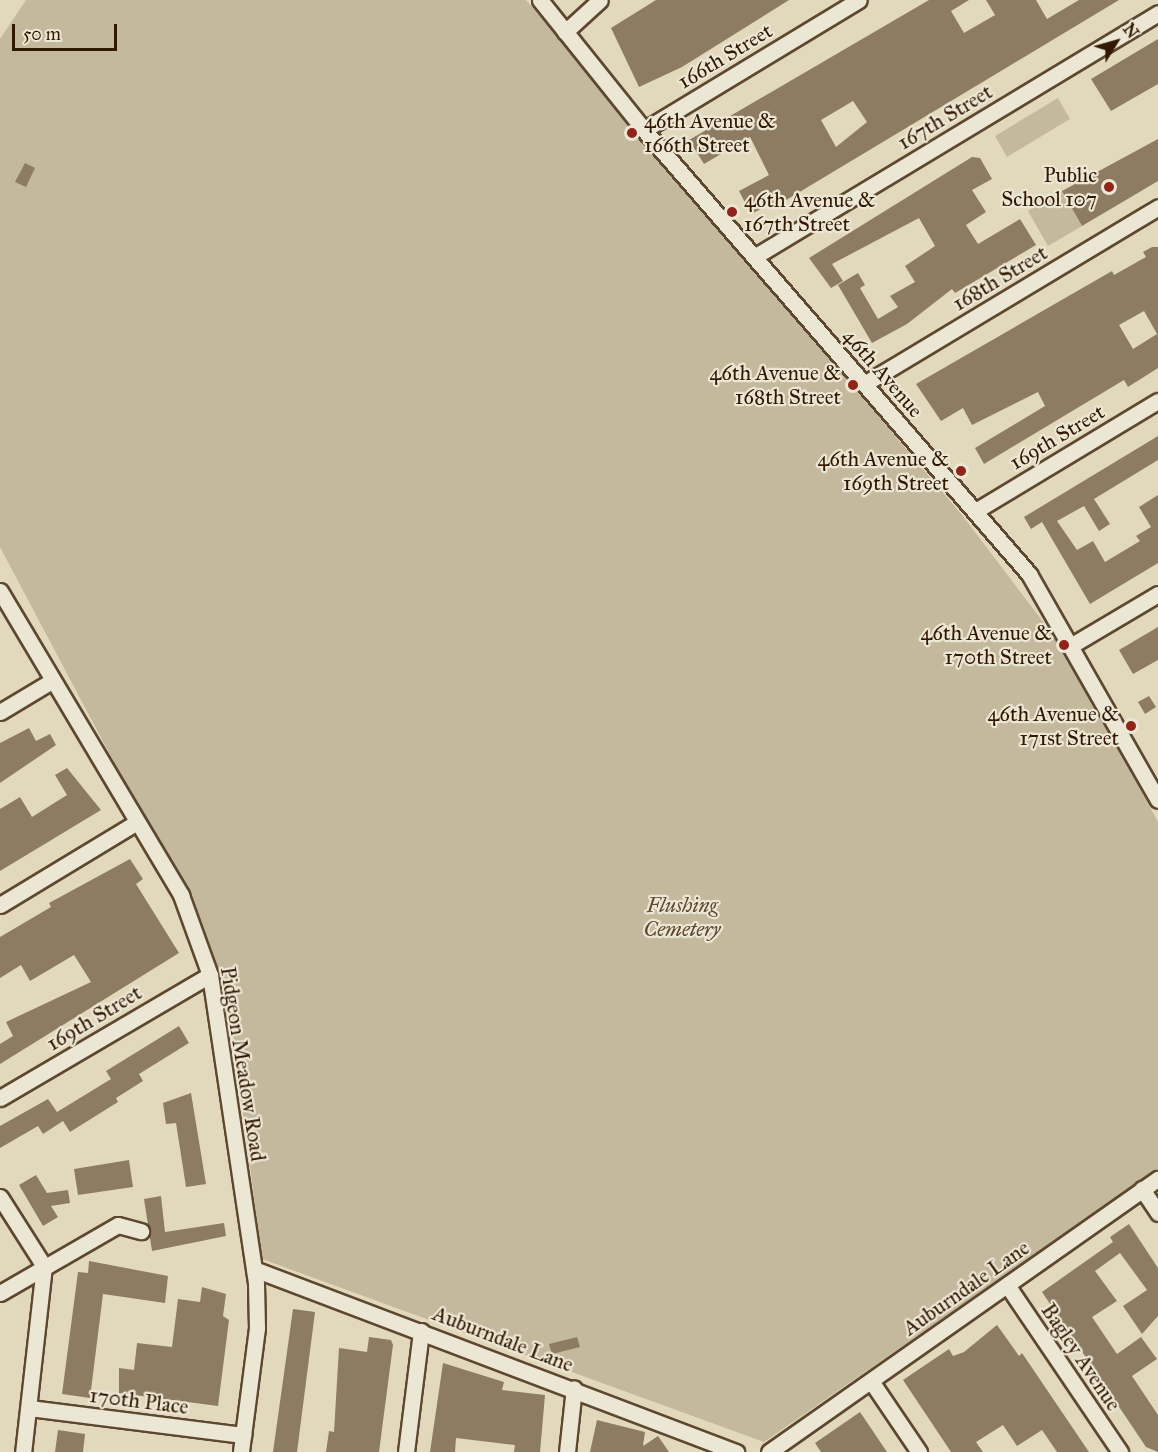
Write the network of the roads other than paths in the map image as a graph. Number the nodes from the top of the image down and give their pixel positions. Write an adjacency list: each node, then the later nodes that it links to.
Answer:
1 (540, 0): 5 (street, 46th Avenue)
2 (600, 0): 5 (street)
3 (859, 0): 6 (street, 166th Street)
4 (1158, 13): 8 (street, 167th Street)
5 (565, 32): 6 (street, 46th Avenue)
6 (644, 130): 8 (street, 46th Avenue)
7 (1158, 207): 9 (street, 168th Street)
8 (754, 257): 9 (street, 46th Avenue)
9 (864, 384): 11 (street, 46th Avenue)
10 (1158, 401): 11 (street, 169th Street)
11 (977, 510): 14 (street, 46th Avenue)
12 (0, 591): 15 (street, Pidgeon Meadow Road)
13 (1158, 594): 14 (street)
14 (1072, 645): 17 (street, 46th Avenue)
15 (50, 682): 16 (street); 18 (street, Pidgeon Meadow Road)
16 (0, 712)
17 (1156, 793)
18 (137, 822): 19 (street); 20 (street, Pidgeon Meadow Road)
19 (0, 904)
20 (210, 975): 21 (street, 169th Street); 28 (street, Pidgeon Meadow Road)
21 (0, 1098)
22 (1158, 1179): 23 (street, Auburndale Lane)
23 (1142, 1189): 25 (street); 29 (street, Auburndale Lane)
24 (0, 1197): 27 (street)
25 (1158, 1212)
26 (141, 1231): 27 (street)
27 (44, 1266): 30 (street); 34 (street)
28 (254, 1269): 31 (street, Auburndale Lane); 35 (street, Pidgeon Meadow Road)
29 (1007, 1285): 32 (street, Auburndale Lane); 43 (street, Bagley Avenue)
30 (0, 1293)
31 (421, 1330): 33 (street, Auburndale Lane); 38 (street)
32 (872, 1381): 41 (street, Auburndale Lane); 42 (street)
33 (574, 1388): 39 (street); 40 (street, Auburndale Lane)
34 (29, 1408): 35 (street, 170th Place); 36 (street)
35 (243, 1435): 37 (street, Pidgeon Meadow Road)
36 (23, 1452)
37 (241, 1452)
38 (406, 1452)
39 (567, 1452)
40 (736, 1452)
41 (769, 1452)
42 (919, 1452)
43 (1120, 1452)

